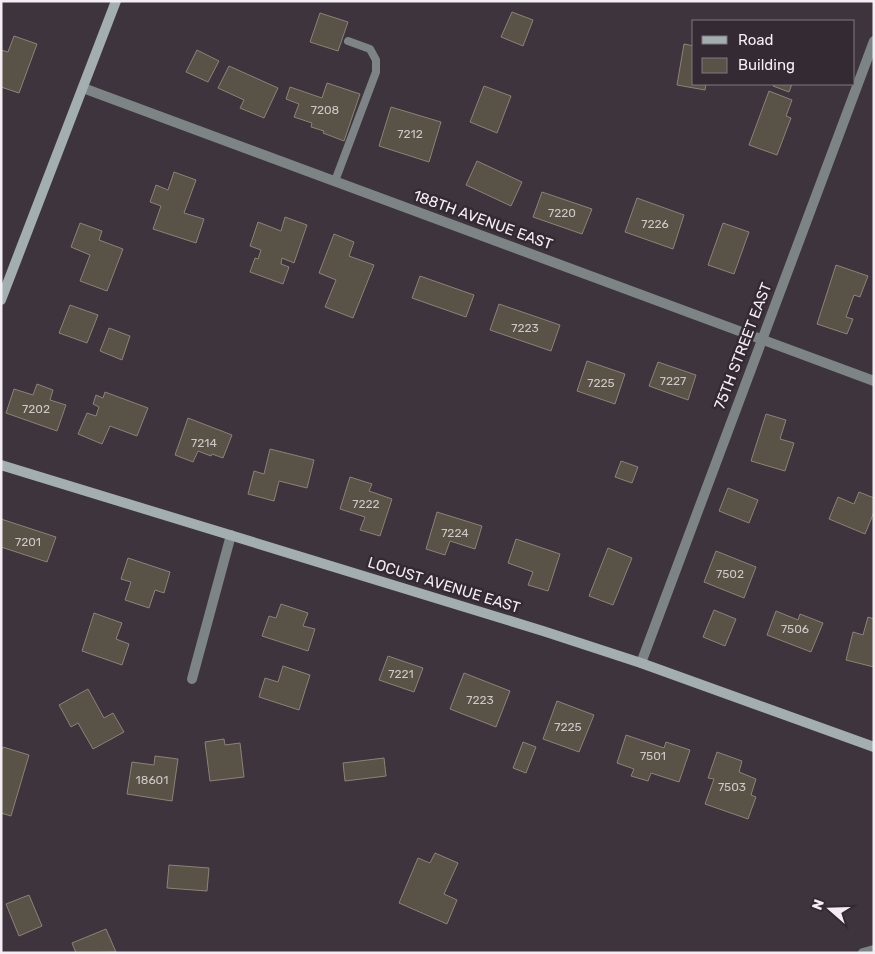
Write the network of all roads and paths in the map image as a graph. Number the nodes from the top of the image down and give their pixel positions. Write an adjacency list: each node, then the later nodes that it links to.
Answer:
1 (116, 1): 4 (street)
2 (348, 41): 5 (lane)
3 (874, 41): 7 (street, 75TH STREET EAST)
4 (83, 88): 5 (street, 188TH AVENUE EAST); 6 (street)
5 (335, 181): 7 (street, 188TH AVENUE EAST)
6 (1, 300)
7 (761, 340): 8 (street, 188TH AVENUE EAST); 11 (street, 75TH STREET EAST)
8 (874, 381)
9 (1, 465): 10 (street, LOCUST AVENUE EAST)
10 (231, 535): 11 (street, LOCUST AVENUE EAST); 12 (street)
11 (641, 663): 13 (street, LOCUST AVENUE EAST)
12 (192, 679)
13 (874, 747)
14 (874, 950): 15 (street)
15 (863, 953)

